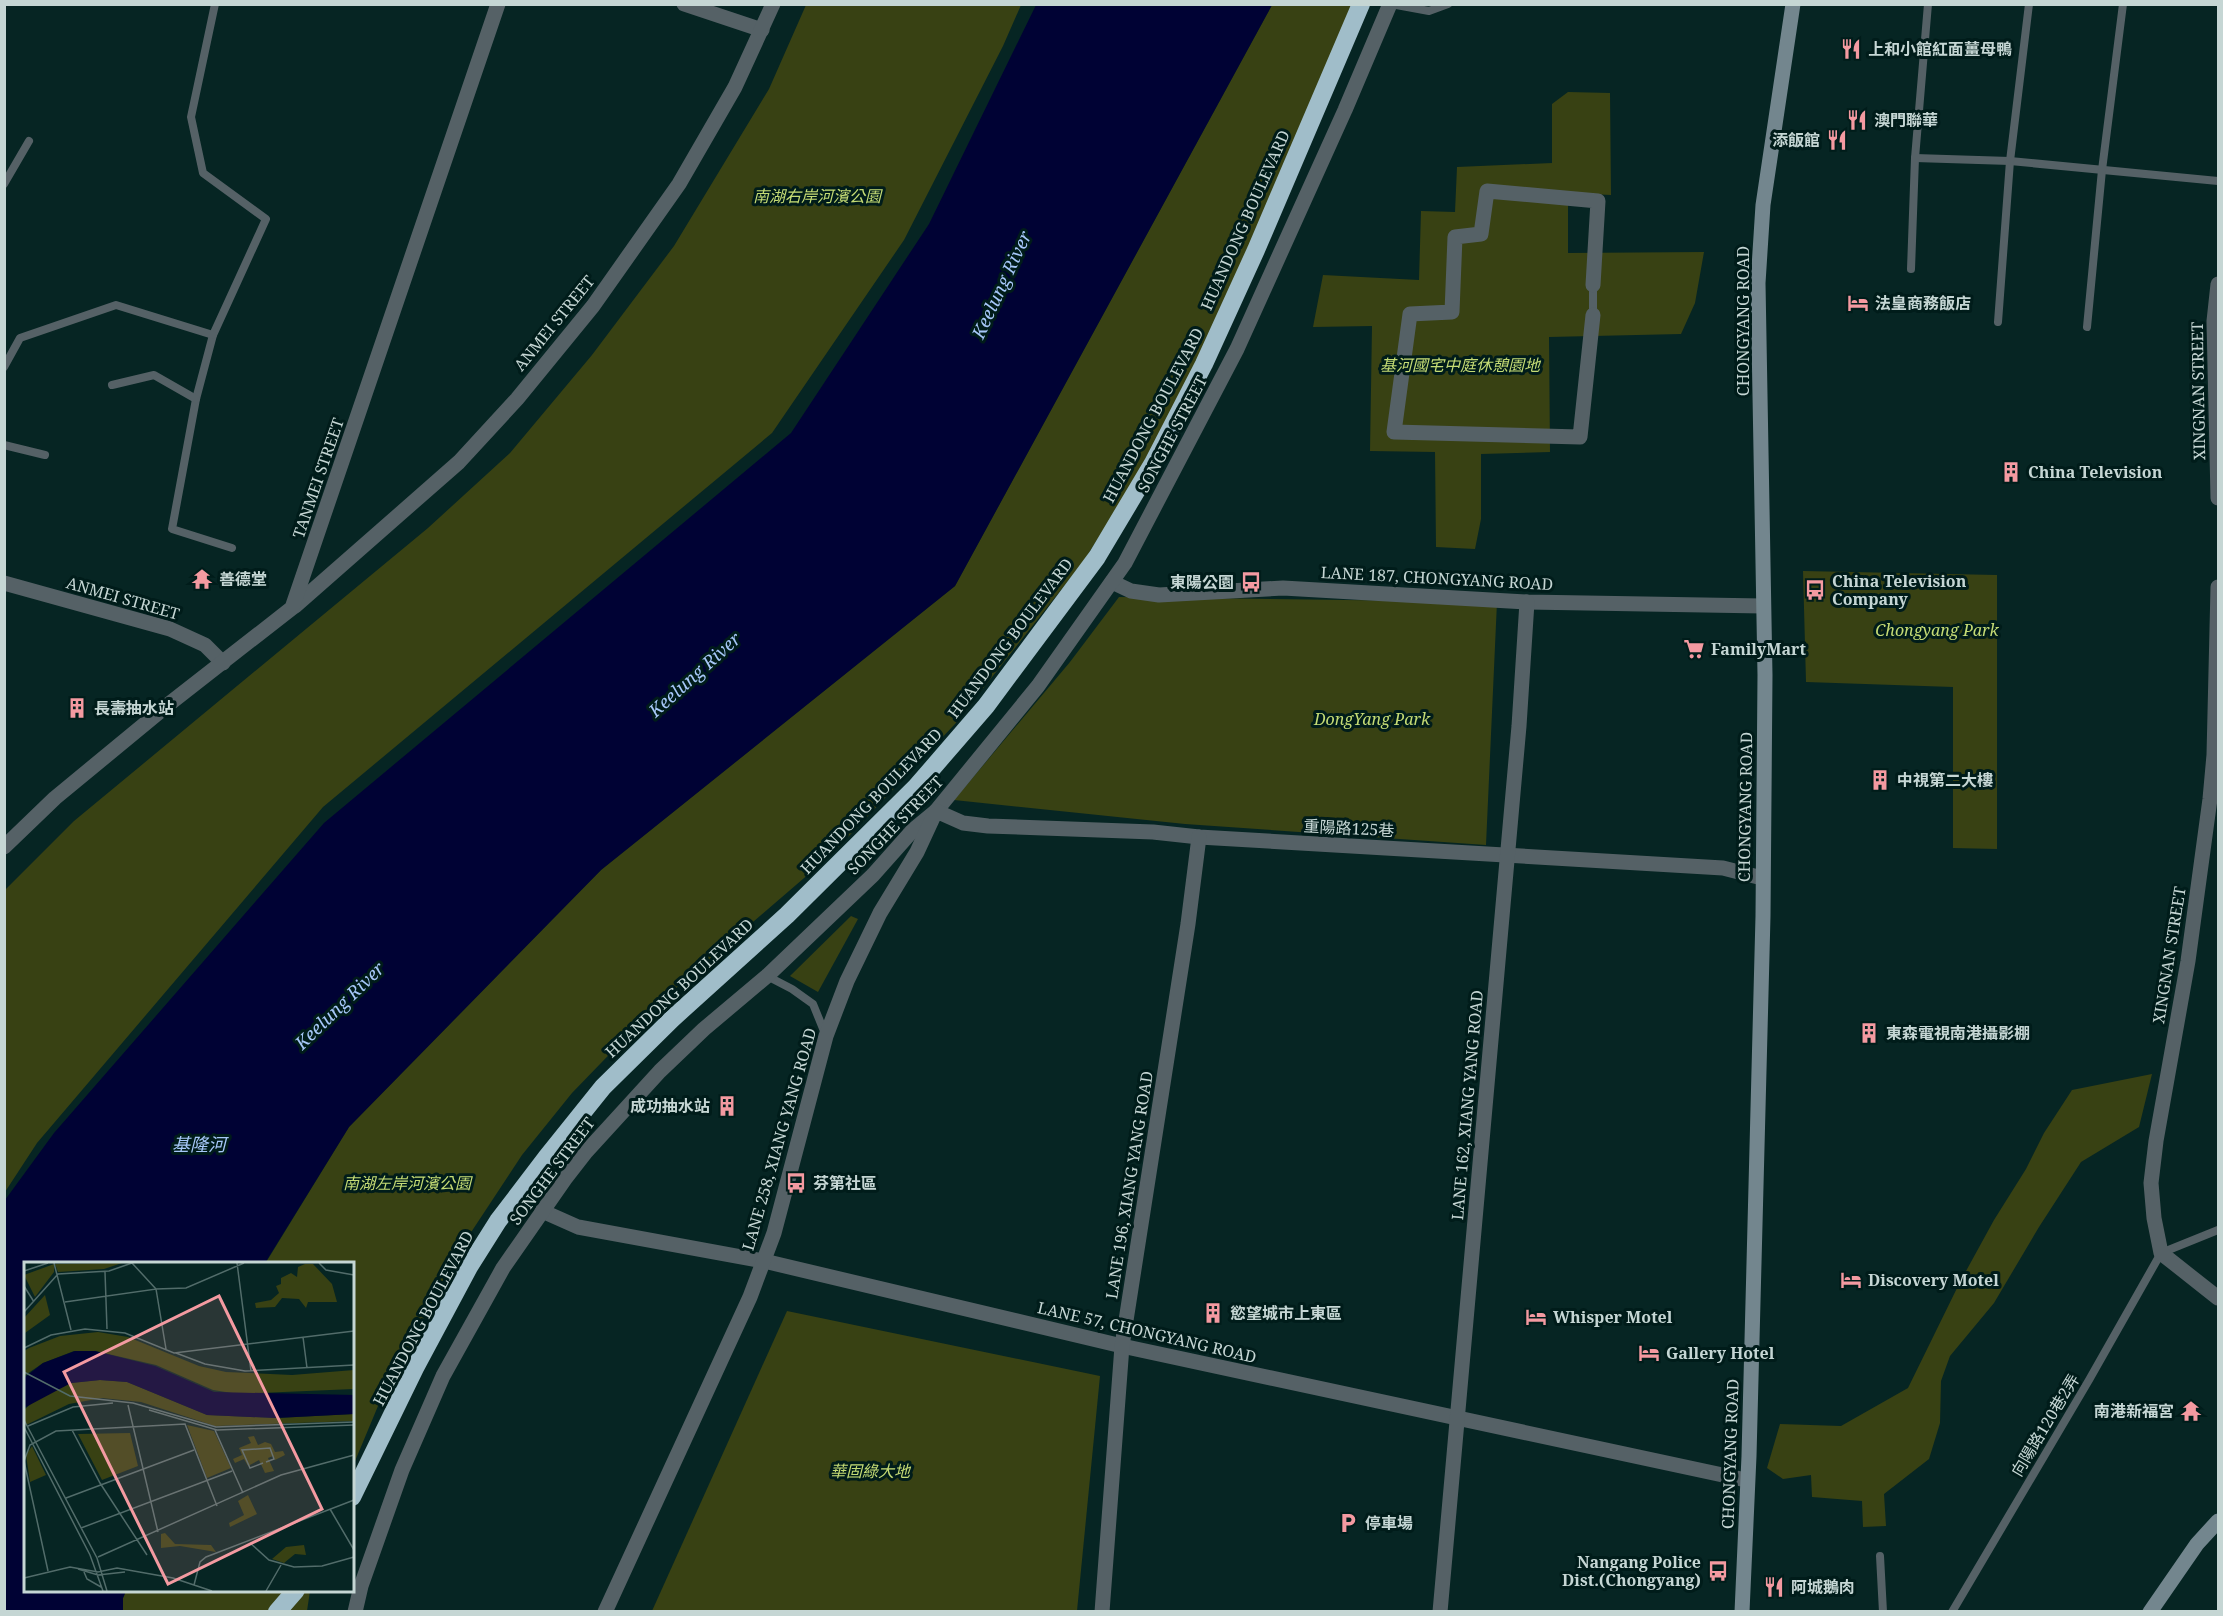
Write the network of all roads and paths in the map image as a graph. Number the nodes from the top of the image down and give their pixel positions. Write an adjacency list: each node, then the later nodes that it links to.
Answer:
1 (215, 4): 25 (lane)
2 (498, 4): 39 (street, TANMEI STREET)
3 (684, 4): 12 (street)
4 (773, 4): 12 (street, ANMEI STREET)
5 (1360, 4): 57 (highway, HUANDONG BOULEVARD)
6 (1390, 4): 7 (lane); 34 (street, SONGHE STREET)
7 (1448, 4)
8 (1793, 4): 38 (street, CHONGYANG ROAD)
9 (1928, 4): 14 (lane)
10 (2029, 4): 15 (lane)
11 (2123, 4): 16 (lane)
12 (762, 30): 39 (street, ANMEI STREET)
13 (28, 141): 18 (lane)
14 (1914, 158): 15 (lane); 19 (lane)
15 (2010, 161): 16 (lane); 23 (lane)
16 (2103, 170): 17 (lane); 24 (lane)
17 (2218, 181)
18 (4, 184)
19 (1911, 269)
20 (2218, 284): 26 (street, XINGNAN STREET)
21 (1593, 285): 22 (lane); 22 (street)
22 (1593, 315)
23 (1998, 322)
24 (2087, 327)
25 (213, 335): 27 (lane); 29 (lane)
26 (2217, 366): 32 (street, XINGNAN STREET)
27 (4, 367)
28 (112, 385): 29 (lane)
29 (196, 399): 33 (lane)
30 (4, 445): 31 (lane)
31 (45, 455)
32 (2218, 498)
33 (232, 548)
34 (1112, 582): 37 (street, LANE 187, CHONGYANG ROAD); 42 (street, SONGHE STREET)
35 (4, 583): 40 (street, ANMEI STREET)
36 (2218, 588): 41 (street, XINGNAN STREET)
37 (1527, 602): 38 (street, LANE 187, CHONGYANG ROAD); 45 (street, LANE 162, XIANG YANG ROAD)
38 (1763, 606): 46 (street, CHONGYANG ROAD)
39 (292, 608): 40 (street)
40 (223, 663): 44 (street)
41 (2216, 755): 51 (street, XINGNAN STREET)
42 (936, 811): 43 (street, 重陽路125巷); 47 (street, SONGHE STREET); 48 (street, LANE 258, XIANG YANG ROAD)
43 (1199, 837): 45 (street, 重陽路125巷); 54 (street, LANE 196, XIANG YANG ROAD)
44 (4, 847)
45 (1507, 855): 46 (street, 重陽路125巷); 55 (street, LANE 162, XIANG YANG ROAD)
46 (1762, 878): 56 (street, CHONGYANG ROAD)
47 (767, 976): 48 (lane); 49 (street, SONGHE STREET)
48 (826, 1036): 52 (street, LANE 258, XIANG YANG ROAD)
49 (542, 1211): 52 (street, LANE 57, CHONGYANG ROAD); 62 (street, SONGHE STREET)
50 (2218, 1230): 51 (lane)
51 (2161, 1253): 53 (street); 68 (lane, 向陽路120巷2弄)
52 (764, 1261): 54 (street, LANE 57, CHONGYANG ROAD); 63 (street, LANE 258, XIANG YANG ROAD)
53 (2218, 1298)
54 (1122, 1346): 55 (street, LANE 57, CHONGYANG ROAD); 64 (street, LANE 196, XIANG YANG ROAD)
55 (1457, 1417): 56 (street, LANE 57, CHONGYANG ROAD); 65 (street, LANE 162, XIANG YANG ROAD)
56 (1746, 1480): 66 (street, CHONGYANG ROAD)
57 (354, 1491)
58 (2218, 1521): 69 (street)
59 (1880, 1556): 67 (lane)
60 (293, 1592): 61 (highway)
61 (276, 1611)
62 (355, 1611)
63 (605, 1611)
64 (1102, 1611)
65 (1440, 1611)
66 (1742, 1611)
67 (1883, 1611)
68 (1952, 1611)
69 (2150, 1611)

